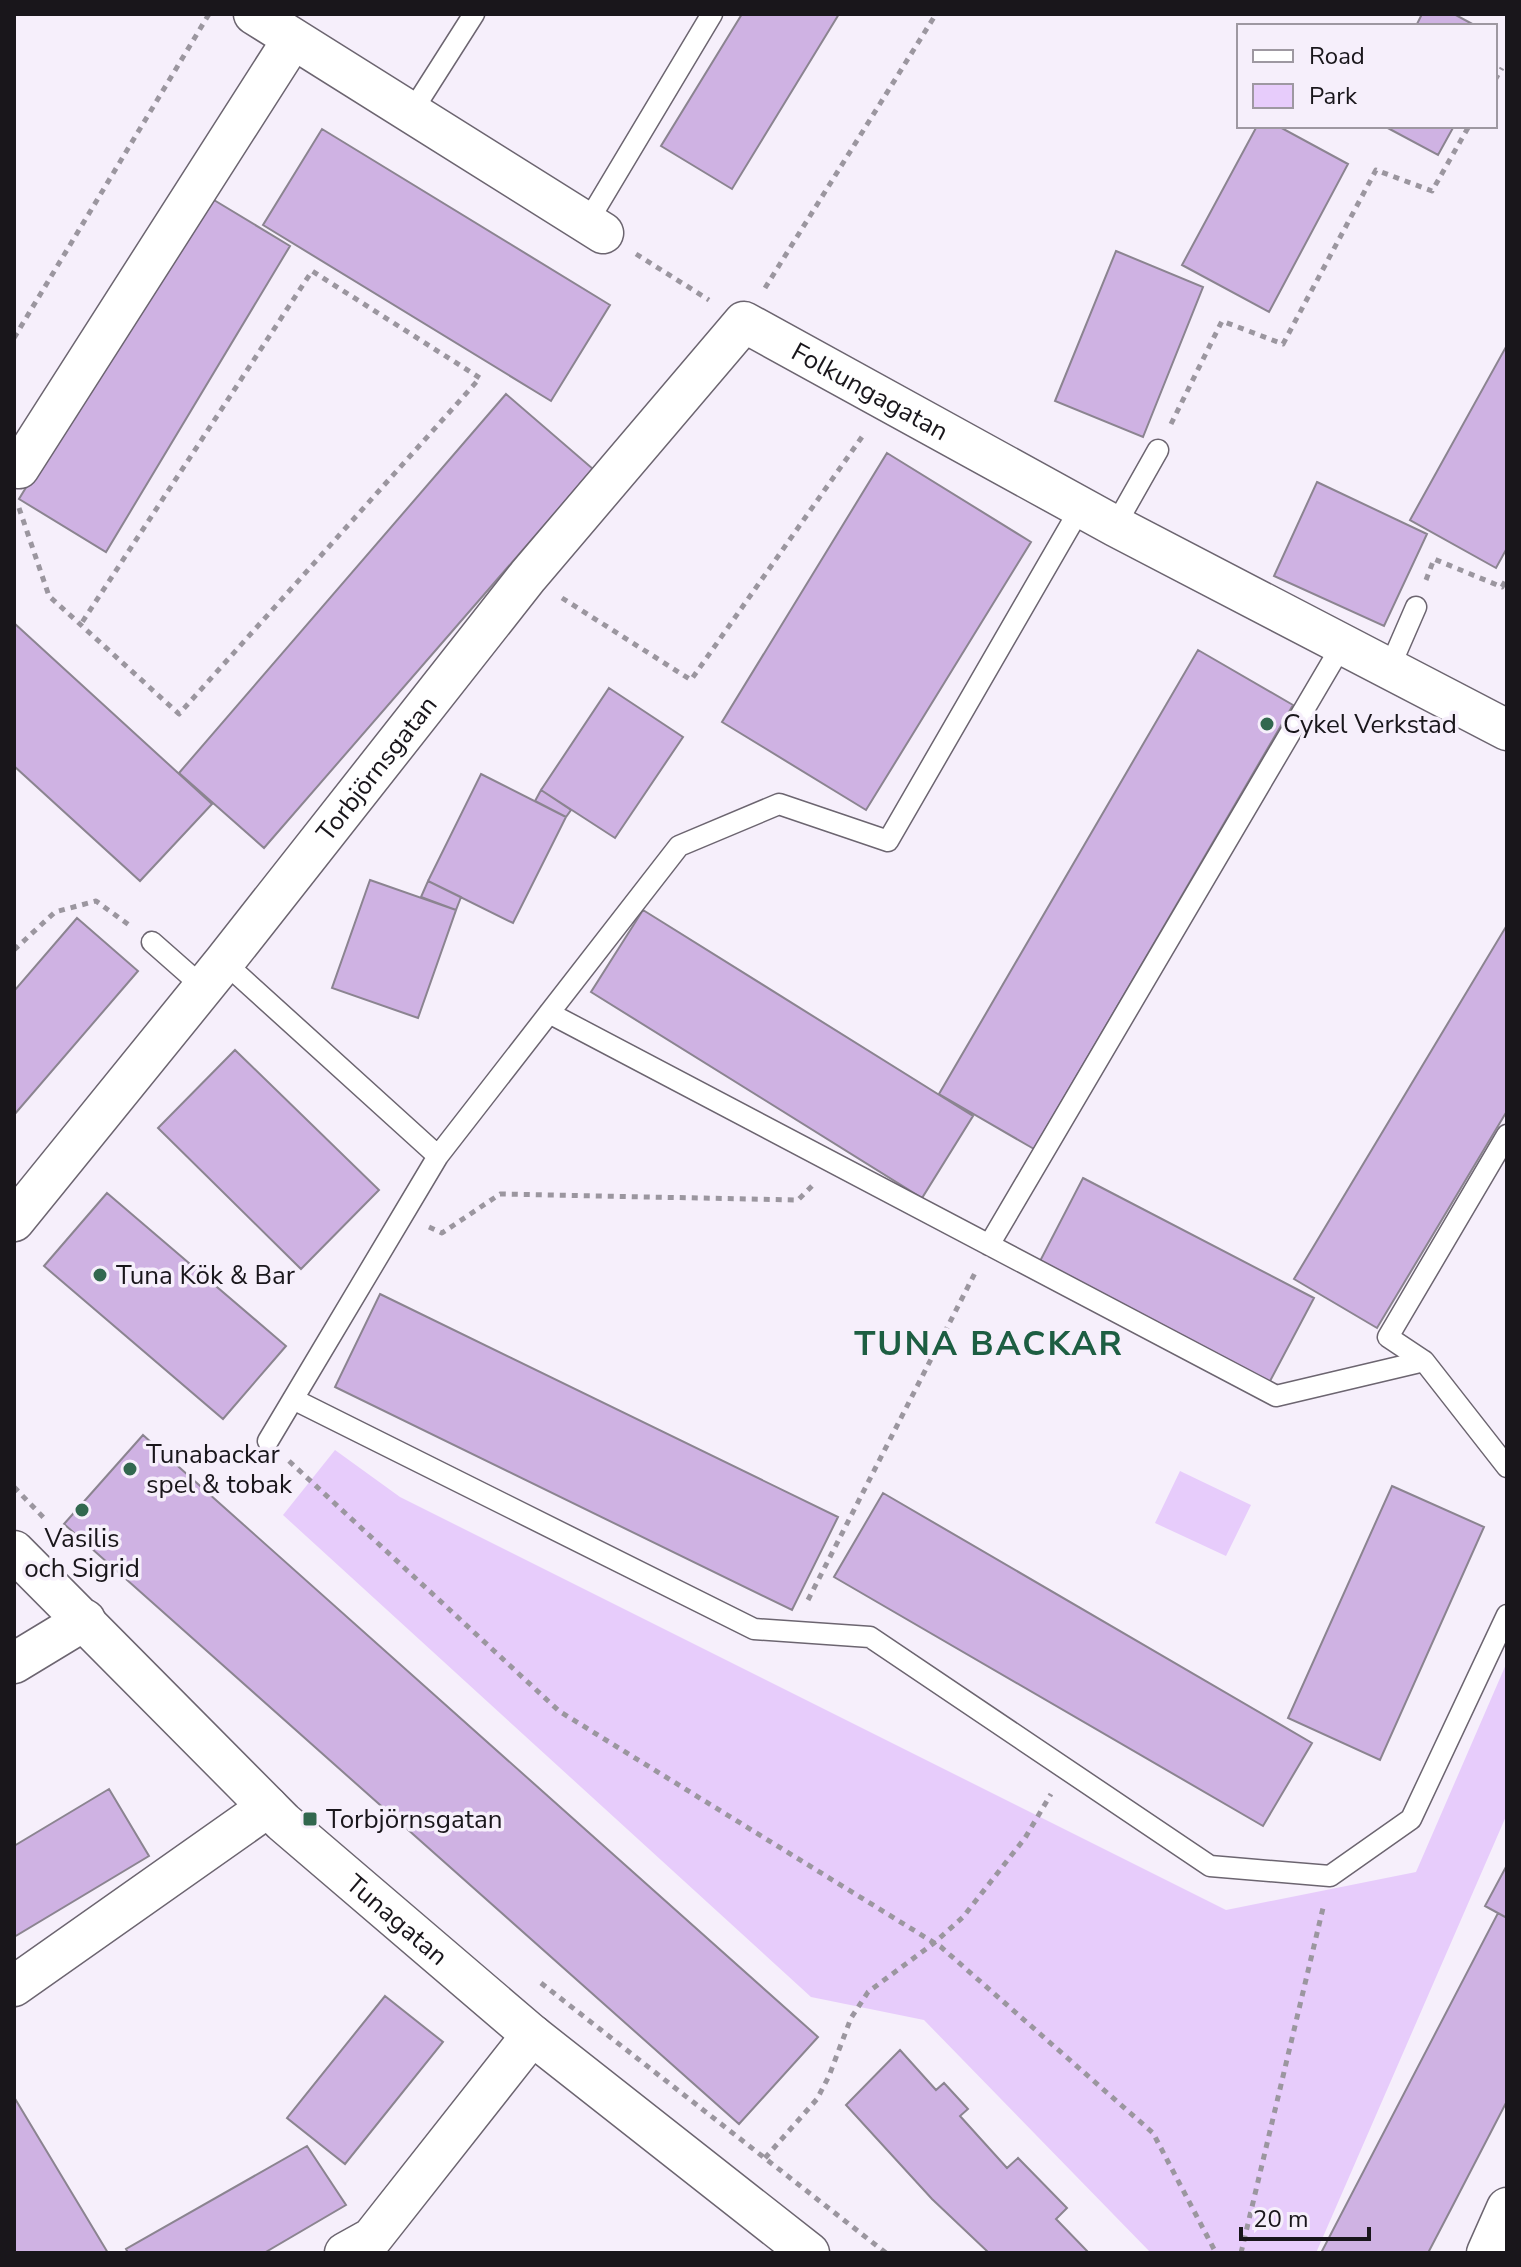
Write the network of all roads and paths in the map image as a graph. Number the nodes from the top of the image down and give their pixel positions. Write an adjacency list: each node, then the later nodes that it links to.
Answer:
1 (209, 14): 13 (path)
2 (254, 14): 6 (street)
3 (474, 14): 9 (lane)
4 (712, 14): 11 (lane)
5 (936, 14): 12 (path)
6 (293, 39): 9 (street); 16 (street)
7 (1502, 68): 8 (path)
8 (1497, 77)
9 (411, 113): 11 (street)
10 (1468, 128): 15 (path)
11 (595, 228): 12 (path)
12 (744, 322): 17 (street, Folkungagatan); 19 (street, Torbjörnsgatan)
13 (14, 338)
14 (859, 441): 19 (path)
15 (1158, 450): 18 (lane)
16 (19, 487): 22 (path)
17 (1081, 507): 18 (street, Folkungagatan); 29 (lane)
18 (1115, 526): 23 (street, Folkungagatan)
19 (528, 576): 28 (street, Torbjörnsgatan)
20 (1507, 578): 21 (path)
21 (1416, 607): 24 (lane)
22 (81, 624): 22 (path)
23 (1342, 645): 24 (street, Folkungagatan); 35 (lane)
24 (1389, 669): 25 (street, Folkungagatan)
25 (1507, 730)
26 (152, 942): 27 (path); 28 (lane)
27 (14, 950)
28 (214, 974): 31 (lane); 34 (street, Torbjörnsgatan)
29 (549, 1013): 31 (lane); 32 (lane)
30 (1507, 1135): 36 (lane)
31 (438, 1156): 33 (lane)
32 (835, 1163): 33 (path); 35 (lane)
33 (403, 1215): 37 (lane)
34 (14, 1221)
35 (989, 1245): 36 (lane); 45 (path)
36 (1424, 1361): 39 (lane)
37 (293, 1399): 38 (lane); 45 (lane)
38 (268, 1441): 50 (path)
39 (1507, 1467)
40 (14, 1487): 41 (path)
41 (46, 1520)
42 (14, 1551): 44 (street, Tunagatan)
43 (1507, 1615): 49 (lane)
44 (85, 1620): 46 (street); 48 (street, Tunagatan)
45 (792, 1631): 47 (lane)
46 (14, 1663)
47 (1065, 1768): 49 (lane); 50 (path)
48 (268, 1807): 52 (street); 53 (street, Tunagatan)
49 (1330, 1876): 60 (path)
50 (934, 1943): 54 (path); 59 (path)
51 (533, 1976): 54 (path)
52 (14, 1986)
53 (532, 2035): 56 (street); 57 (street, Tunagatan)
54 (765, 2158): 58 (path)
55 (1507, 2208): 61 (street)
56 (345, 2253)
57 (809, 2253)
58 (886, 2253)
59 (1216, 2253)
60 (1241, 2253)
61 (1487, 2253)

